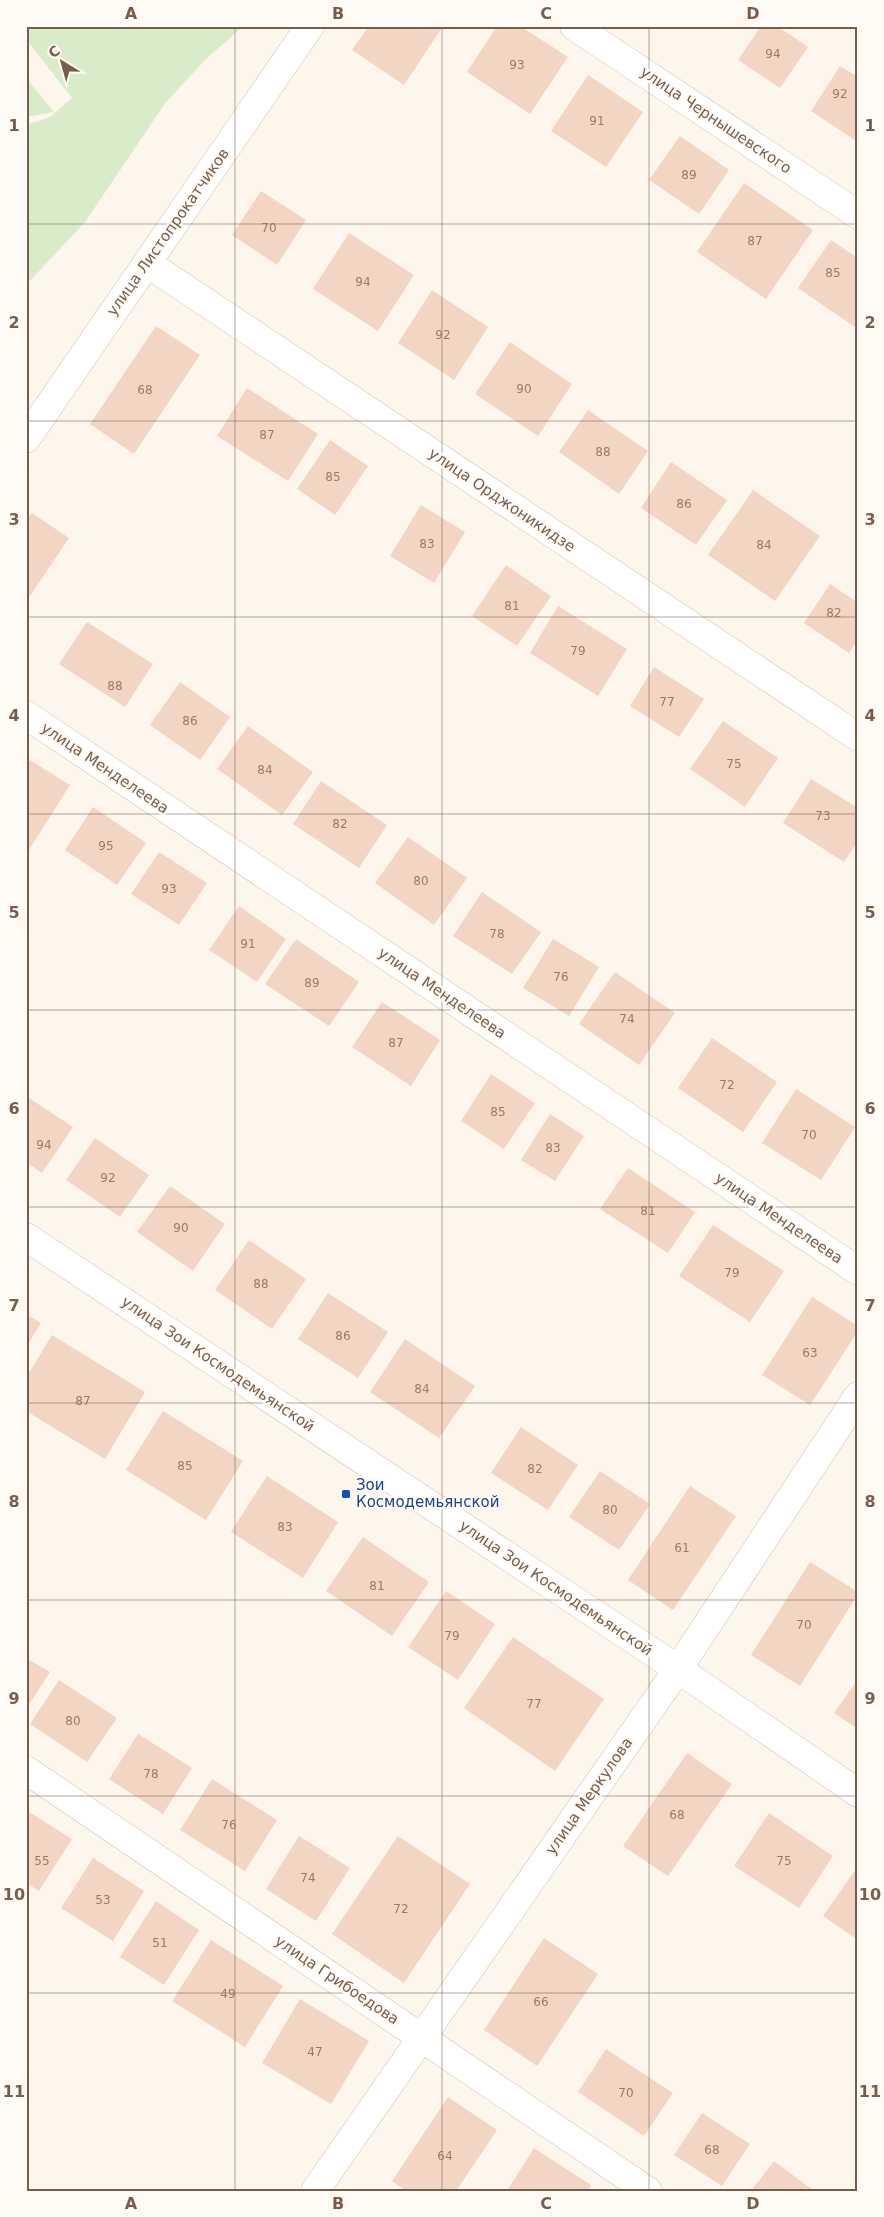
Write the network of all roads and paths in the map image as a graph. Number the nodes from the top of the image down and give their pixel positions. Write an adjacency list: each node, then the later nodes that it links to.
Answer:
1 (310, 26): 4 (street, улица Листопрокатчиков)
2 (574, 26): 3 (street, улица Чернышевского)
3 (858, 215)
4 (147, 263): 5 (street, улица Листопрокатчиков); 7 (street, улица Орджоникидзе)
5 (26, 439)
6 (26, 715): 9 (street, улица Менделеева)
7 (858, 738)
8 (26, 1237): 11 (street, улица Зои Космодемьянской)
9 (858, 1271)
10 (858, 1396): 11 (street, улица Меркулова)
11 (678, 1669): 13 (street, улица Зои Космодемьянской); 14 (street, улица Меркулова)
12 (26, 1770): 14 (street, улица Грибоедова)
13 (858, 1793)
14 (421, 2037): 15 (street, улица Меркулова); 16 (street, улица Грибоедова)
15 (314, 2191)
16 (648, 2191)

